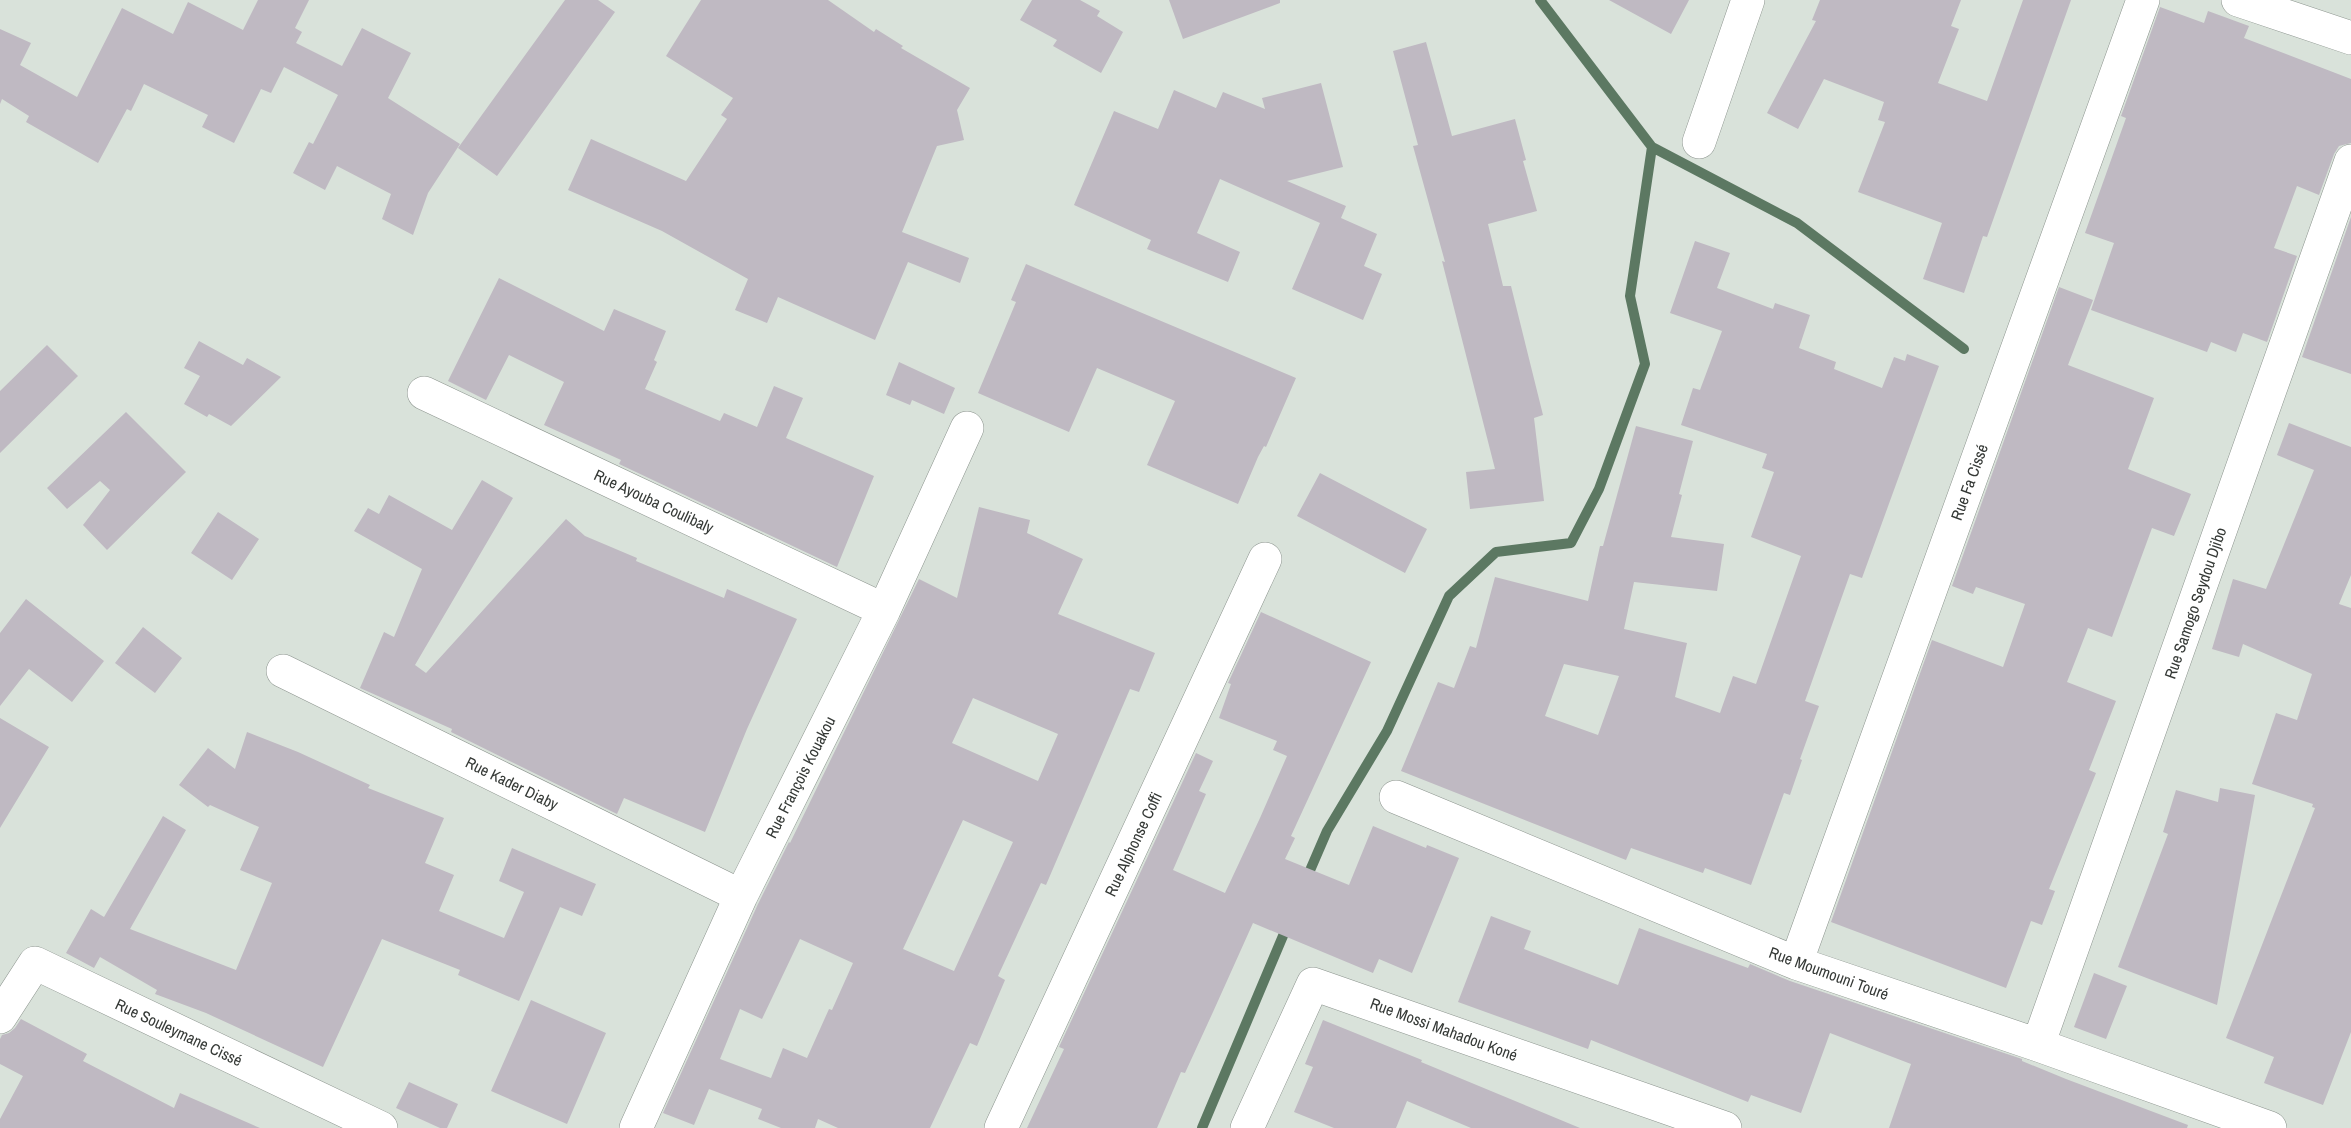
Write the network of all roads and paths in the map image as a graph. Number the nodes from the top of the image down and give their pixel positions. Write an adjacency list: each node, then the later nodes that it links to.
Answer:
1 (1748, 0): 5 (street)
2 (2143, 0): 14 (street, Rue Fa Cissé)
3 (2238, 0): 4 (street)
4 (2351, 38)
5 (1699, 142)
6 (2351, 161): 16 (street, Rue Samogo Seydou Djibo)
7 (424, 393): 10 (street, Rue Ayouba Coulibaly)
8 (967, 428): 10 (street, Rue François Kouakou)
9 (1265, 559): 20 (street, Rue Alphonse Coffi)
10 (884, 610): 13 (street, Rue François Kouakou)
11 (283, 671): 13 (street, Rue Kader Diaby)
12 (1396, 797): 14 (street, Rue Moumouni Touré)
13 (741, 896): 19 (street, Rue François Kouakou)
14 (1796, 963): 16 (street, Rue Moumouni Touré)
15 (0, 1017): 17 (street, Rue Souleymane Cissé)
16 (2038, 1045): 23 (street, Rue Moumouni Touré)
17 (324, 1116): 18 (street, Rue Souleymane Cissé)
18 (381, 1128)
19 (636, 1128)
20 (1001, 1128)
21 (1247, 1128): 22 (street, Rue Mossi Mahadou Koné)
22 (1725, 1128)
23 (2270, 1128)

